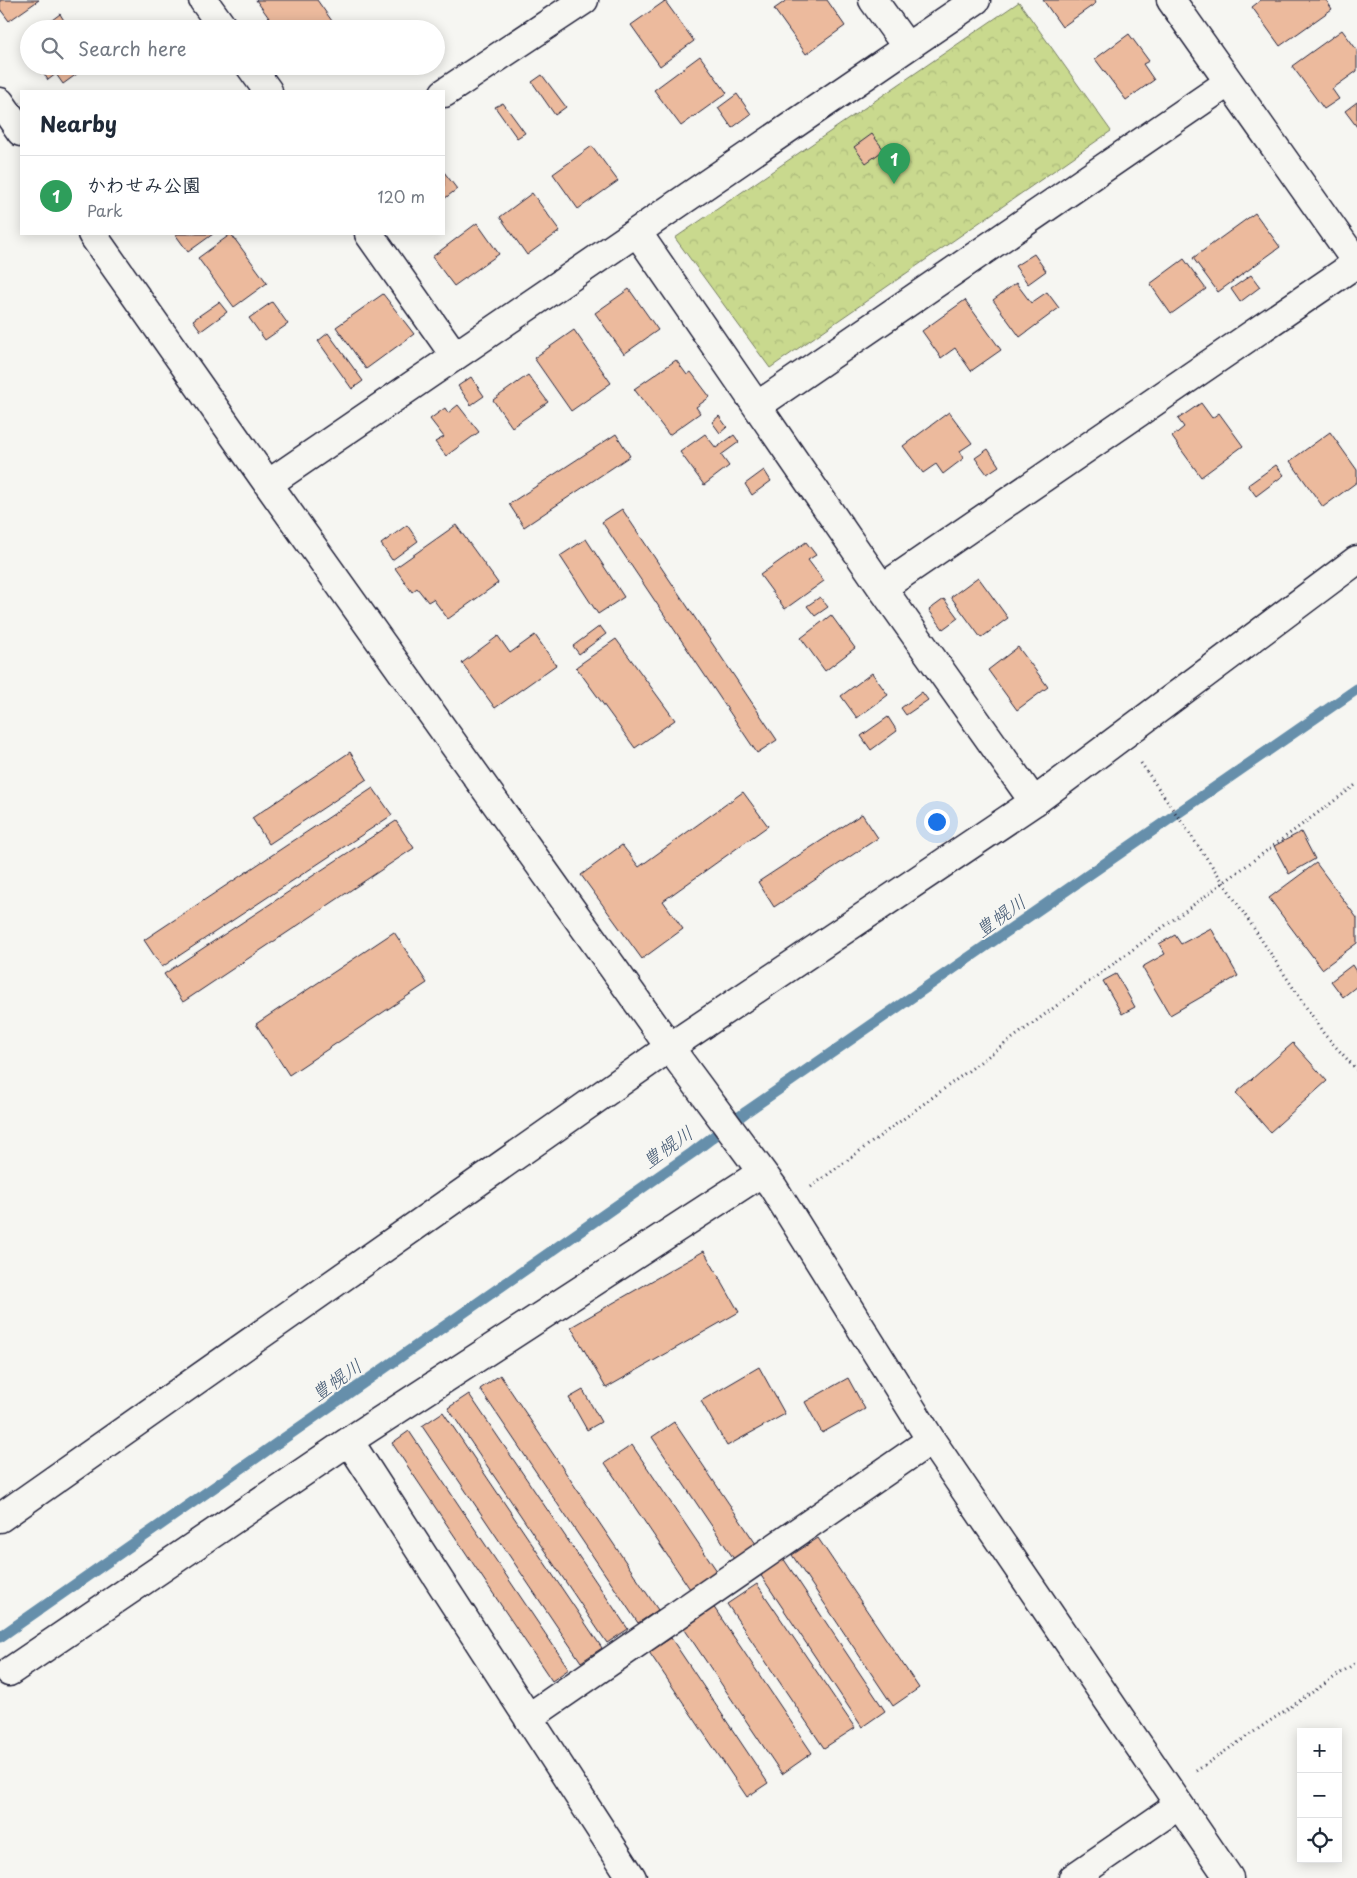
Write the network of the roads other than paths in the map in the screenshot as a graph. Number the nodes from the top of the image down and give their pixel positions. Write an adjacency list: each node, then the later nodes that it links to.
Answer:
1 (204, 0): 6 (street)
2 (584, 0): 11 (street)
3 (873, 0): 7 (street)
4 (976, 0): 7 (street)
5 (1171, 0): 9 (street)
6 (218, 20)
7 (907, 47): 14 (street)
8 (256, 75): 10 (street)
9 (1229, 82): 17 (street); 19 (street)
10 (267, 90)
11 (445, 92)
12 (0, 102): 13 (street)
13 (20, 131)
14 (637, 232): 18 (street); 19 (street)
15 (93, 235): 20 (street)
16 (370, 235): 18 (street)
17 (1357, 263): 22 (street)
18 (455, 356): 20 (street)
19 (757, 406): 22 (street)
20 (268, 484): 24 (street)
21 (1357, 560): 23 (street)
22 (882, 588): 23 (street)
23 (1034, 802): 24 (street)
24 (676, 1055): 25 (street); 28 (street)
25 (767, 1180): 26 (street); 27 (street)
26 (931, 1440): 30 (street); 31 (street)
27 (349, 1441): 29 (street); 30 (street)
28 (0, 1518)
29 (9, 1672)
30 (528, 1718): 32 (street)
31 (1174, 1797): 33 (street); 34 (street)
32 (632, 1878)
33 (1073, 1878)
34 (1229, 1878)

